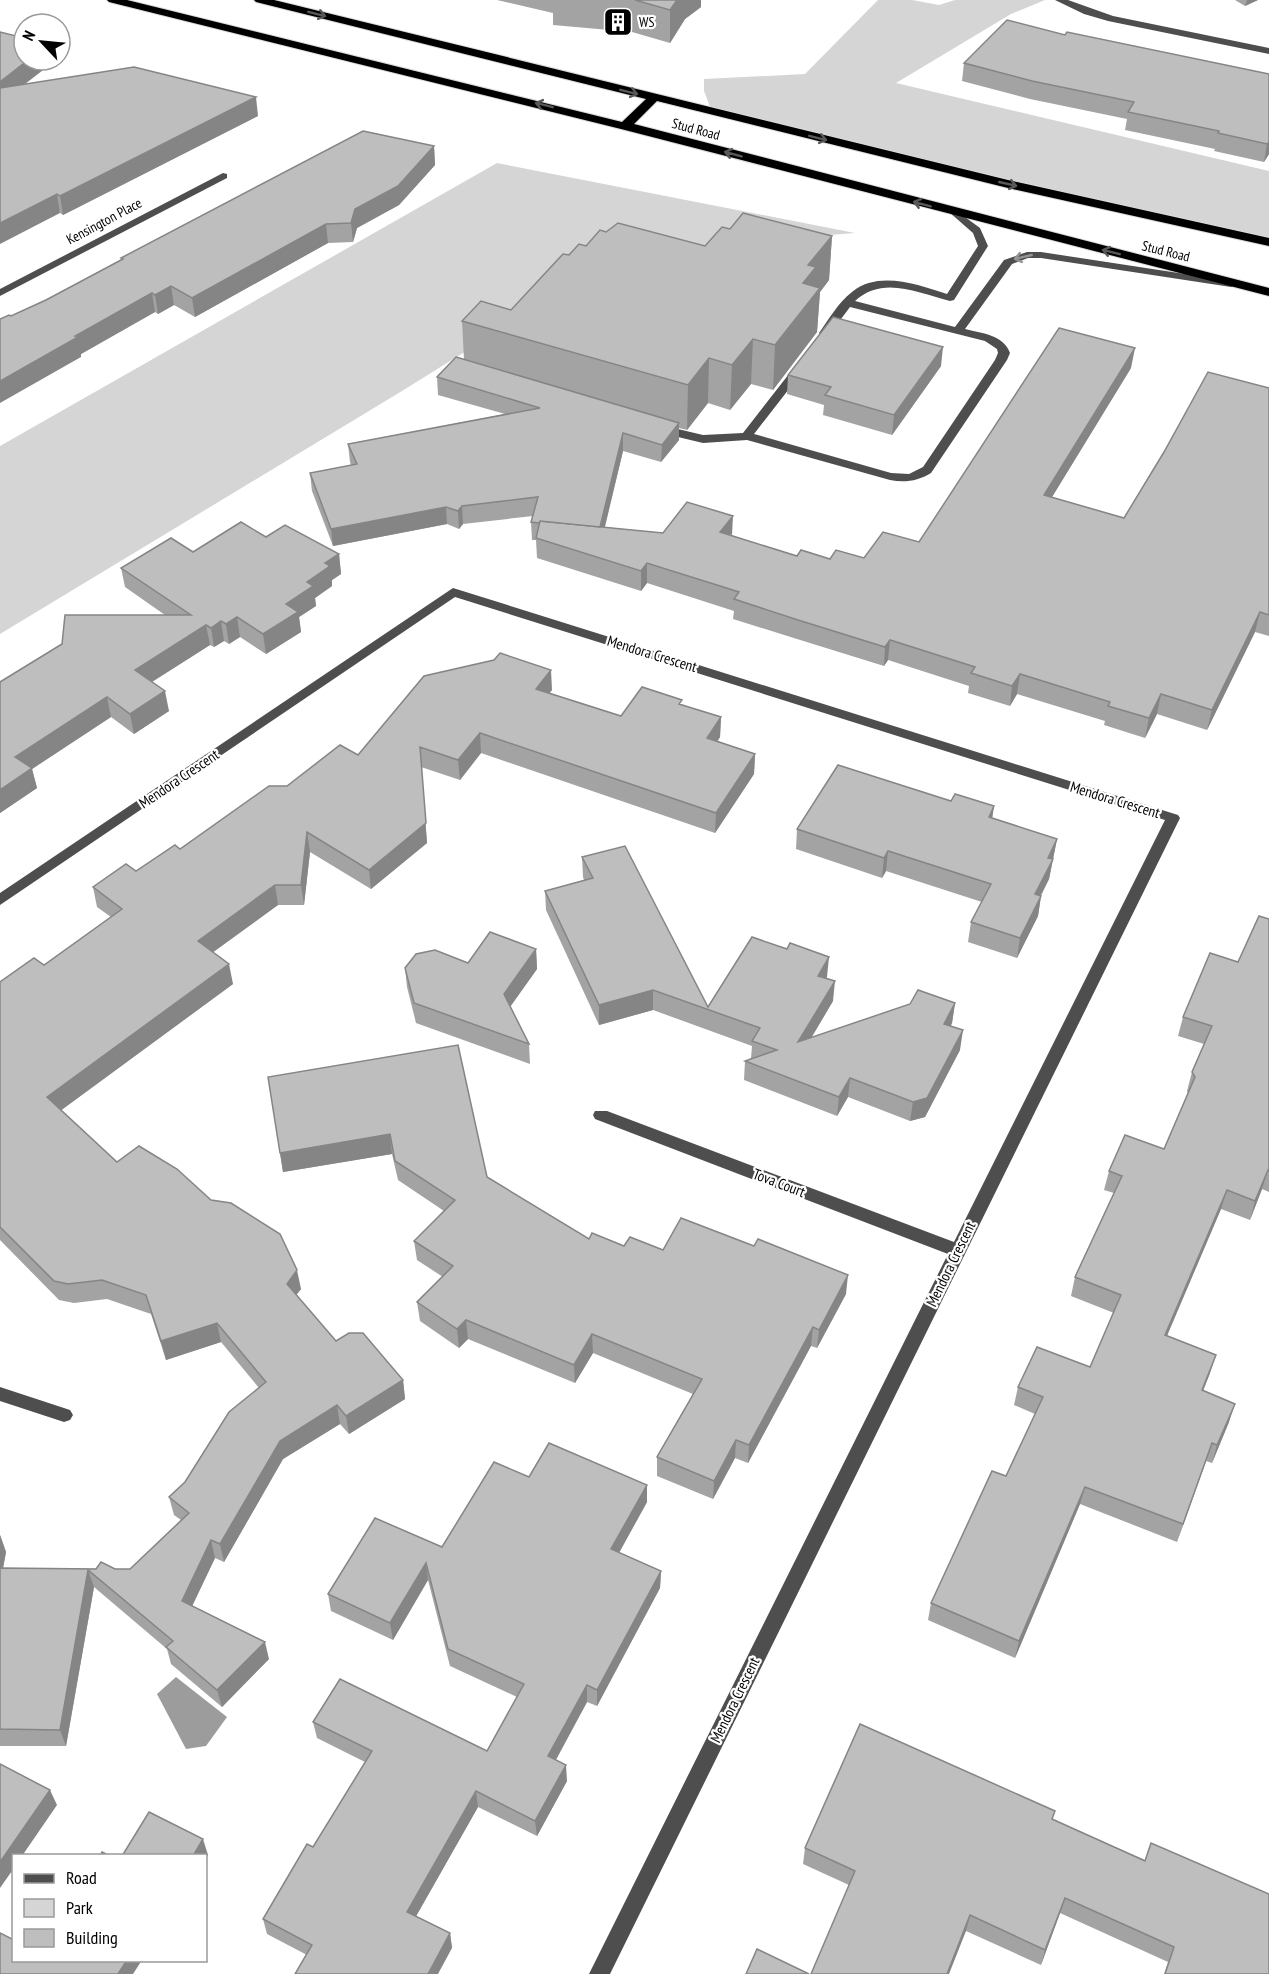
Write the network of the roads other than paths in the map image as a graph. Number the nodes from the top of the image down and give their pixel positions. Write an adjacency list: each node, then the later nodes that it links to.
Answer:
1 (113, 0): 6 (highway, Stud Road, one-way to 1)
2 (260, 0): 5 (highway, Stud Road, one-way to 5)
3 (1060, 0): 4 (street)
4 (1269, 51)
5 (654, 98): 6 (highway); 9 (highway, Stud Road, one-way to 9)
6 (625, 126): 8 (highway, Stud Road, one-way to 6)
7 (223, 176): 12 (street, Kensington Place)
8 (954, 212): 10 (highway, Stud Road, one-way to 8); 13 (street)
9 (1269, 242)
10 (1247, 287): 11 (highway, Stud Road); 14 (street, one-way to 14)
11 (1269, 292)
12 (0, 293)
13 (849, 303): 14 (street); 15 (street)
14 (958, 331): 18 (street)
15 (820, 340)
16 (805, 360): 18 (street)
17 (647, 425): 18 (street)
18 (747, 436)
19 (0, 900): 21 (street, Mendora Crescent)
20 (601, 1115): 21 (street, Tova Court)
21 (957, 1251): 24 (street, Mendora Crescent)
22 (0, 1394): 23 (street)
23 (64, 1416)
24 (599, 1974)

